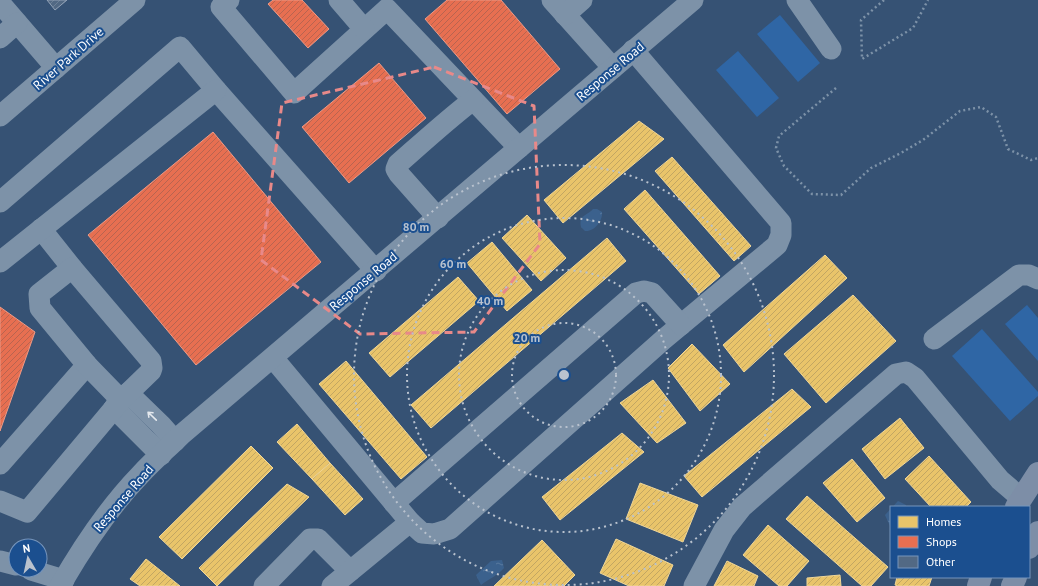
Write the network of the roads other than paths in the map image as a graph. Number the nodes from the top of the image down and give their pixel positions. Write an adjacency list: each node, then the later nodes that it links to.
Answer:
1 (135, 0): 15 (street, River Park Drive)
2 (228, 0): 11 (street)
3 (339, 0): 11 (street)
4 (582, 0): 9 (street)
5 (692, 0): 14 (street, Response Road)
6 (797, 0): 13 (street)
7 (0, 3): 10 (street)
8 (392, 4): 11 (street); 18 (street)
9 (559, 7): 16 (street)
10 (17, 23): 12 (street); 15 (street)
11 (364, 29)
12 (0, 38)
13 (831, 49)
14 (633, 50): 16 (street, Response Road); 28 (street)
15 (56, 68): 19 (street, River Park Drive)
16 (613, 68): 20 (street, Response Road)
17 (216, 90): 21 (street); 23 (street); 26 (street)
18 (473, 100): 20 (street); 22 (street)
19 (0, 116)
20 (518, 148): 22 (street, Response Road)
21 (0, 202)
22 (438, 218): 26 (street, Response Road)
23 (41, 229): 24 (street); 25 (street)
24 (0, 262)
25 (72, 268): 31 (street); 32 (street)
26 (376, 271): 30 (street, Response Road)
27 (1038, 279): 29 (street)
28 (681, 325): 38 (street); 40 (street)
29 (934, 340)
30 (273, 358): 33 (street, Response Road); 38 (street)
31 (87, 365): 32 (street); 35 (street)
32 (121, 400): 33 (street, one-way to 32); 34 (street); 37 (street)
33 (175, 441): 34 (street, Response Road)
34 (161, 455): 45 (street, Response Road)
35 (0, 464)
36 (1038, 473): 39 (main road)
37 (0, 501)
38 (394, 503): 40 (street)
39 (1019, 503): 48 (street)
40 (410, 522): 43 (street)
41 (1038, 532): 42 (main road)
42 (1030, 546)
43 (350, 571): 46 (street); 47 (street)
44 (48, 577): 45 (street)
45 (62, 583)
46 (264, 586)
47 (332, 586)
48 (694, 586)

